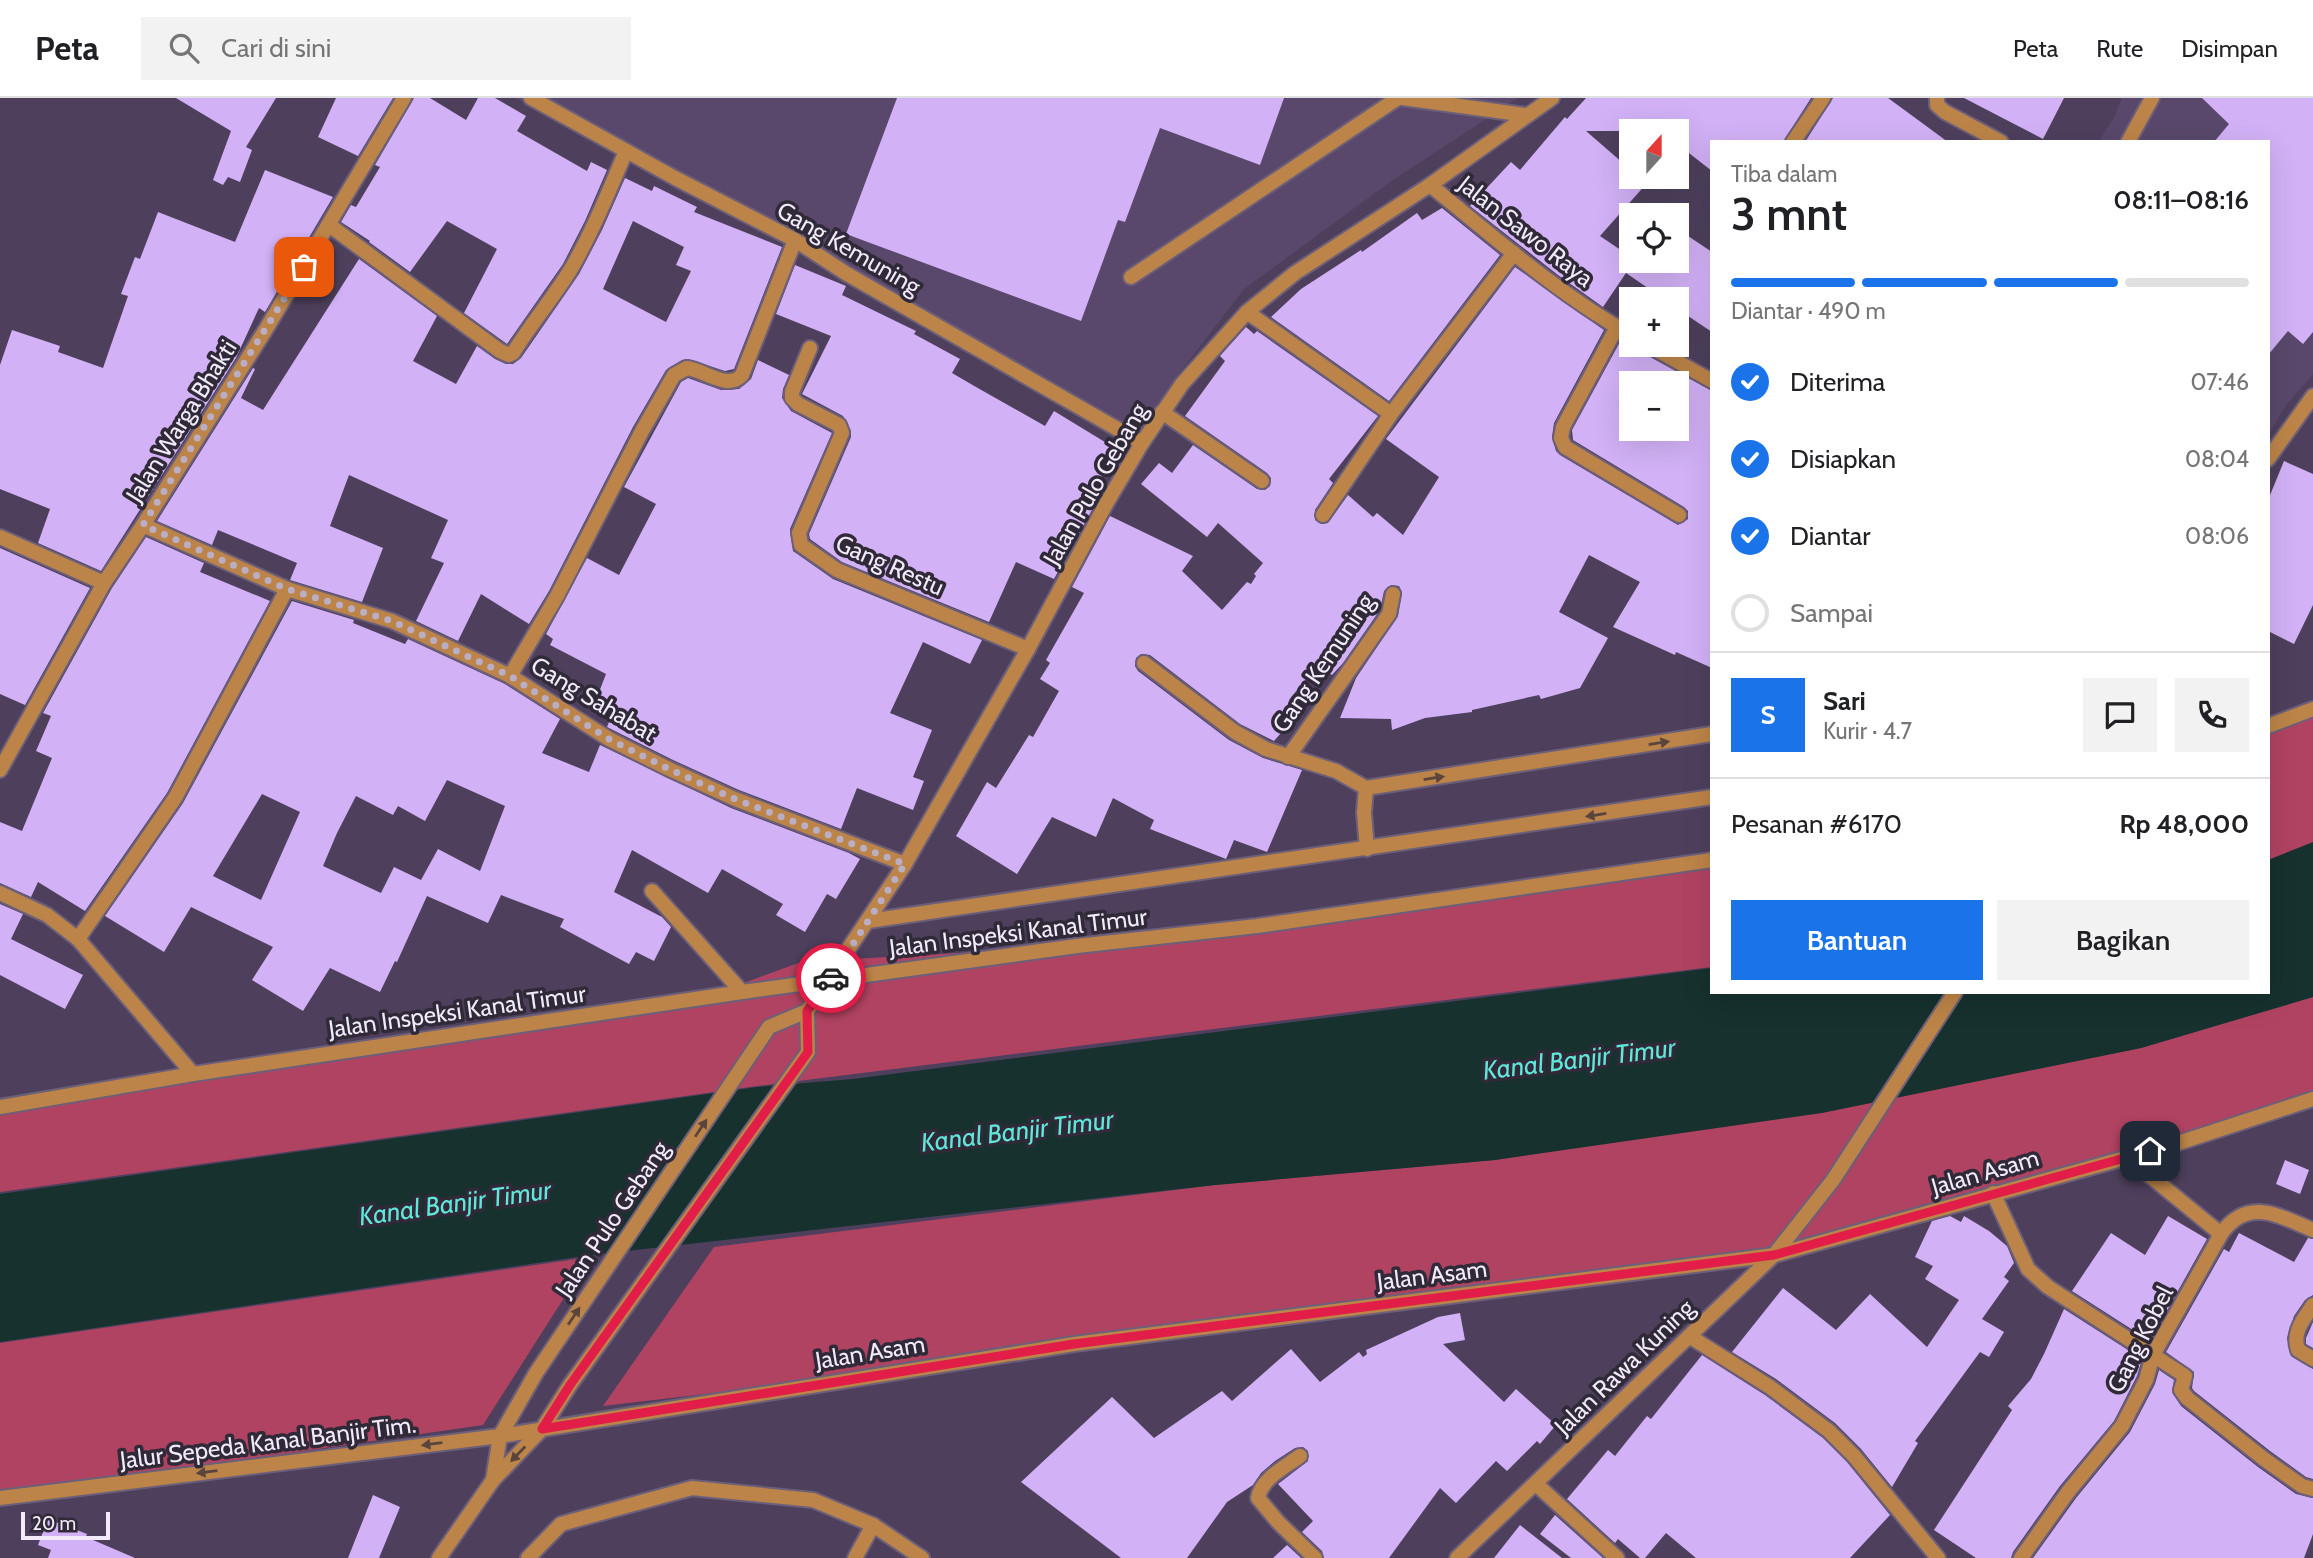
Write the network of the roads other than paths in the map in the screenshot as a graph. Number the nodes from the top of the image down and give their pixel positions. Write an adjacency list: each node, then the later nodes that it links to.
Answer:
1 (404, 98): 14 (street, Jalan Warga Bhakti)
2 (531, 98): 12 (street, Gang Kemuning)
3 (1400, 98): 8 (street); 17 (street)
4 (1552, 98): 8 (street, Jalan Pulo Gebang)
5 (1823, 98): 9 (street)
6 (1937, 98): 10 (street)
7 (2152, 98): 11 (street)
8 (1526, 115): 13 (street, Jalan Pulo Gebang)
9 (1794, 140)
10 (1997, 140)
11 (2129, 140)
12 (626, 151): 14 (street); 15 (street, Gang Kemuning)
13 (1430, 185): 16 (street, Jalan Sawo Raya); 18 (street, Jalan Pulo Gebang)
14 (329, 225): 32 (street, Jalan Warga Bhakti)
15 (795, 240): 27 (street, Gang Kemuning); 39 (street)
16 (1514, 253): 19 (street, Jalan Sawo Raya); 26 (street)
17 (1131, 277)
18 (1247, 312): 25 (street, Jalan Pulo Gebang); 26 (street)
19 (1616, 327): 20 (street, Jalan Sawo Raya); 31 (street)
20 (1619, 329)
21 (810, 348): 37 (street, Gang Restu)
22 (1669, 357): 23 (street)
23 (1710, 380)
24 (2313, 396): 28 (street)
25 (1162, 412): 27 (street, Jalan Pulo Gebang); 29 (street)
26 (1391, 414): 30 (street)
27 (1142, 443): 37 (street, Jalan Pulo Gebang)
28 (2270, 456)
29 (1262, 481)
30 (1322, 514)
31 (1679, 515)
32 (143, 525): 34 (street, Jalan Warga Bhakti); 35 (street, Gang Sahabat)
33 (0, 537): 34 (street)
34 (103, 583): 44 (street, Jalan Warga Bhakti)
35 (287, 589): 39 (street, Gang Sahabat); 53 (street)
36 (1393, 594): 43 (street, Gang Kemuning)
37 (1028, 649): 49 (street, Jalan Pulo Gebang)
38 (1144, 663): 43 (street)
39 (510, 676): 49 (street, Gang Sahabat)
40 (2313, 709): 41 (street)
41 (2270, 725)
42 (1710, 734): 45 (street, one-way to 42)
43 (1288, 757): 45 (street)
44 (0, 770)
45 (1366, 788): 47 (street)
46 (1710, 797): 47 (street, one-way to 47)
47 (1367, 849): 52 (street)
48 (1710, 860): 54 (street, Jalan Inspeksi Kanal Timur)
49 (905, 864): 52 (street, Jalan Pulo Gebang)
50 (652, 891): 55 (street)
51 (0, 893): 53 (street)
52 (868, 921): 54 (street, Jalan Pulo Gebang)
53 (78, 939): 58 (street)
54 (830, 980): 55 (street, Jalan Inspeksi Kanal Timur); 57 (street, Jalan Pulo Gebang)
55 (742, 992): 58 (street, Jalan Inspeksi Kanal Timur)
56 (1954, 994): 65 (street, Jalan Rawa Kuning)
57 (807, 1011): 70 (street, Jalan Pulo Gebang); 71 (street, Jalan Pulo Gebang, one-way to 57)
58 (193, 1074): 60 (street, Jalan Inspeksi Kanal Timur)
59 (2313, 1099): 61 (street, Jalan Asam)
60 (0, 1108)
61 (2127, 1157): 62 (street, Jalan Asam); 64 (street)
62 (1993, 1193): 65 (street, Jalan Asam); 68 (street)
63 (2313, 1230): 64 (street)
64 (2221, 1234): 68 (street, Gang Kobel)
65 (1774, 1255): 67 (street, Jalan Rawa Kuning); 70 (street, Jalan Asam)
66 (2313, 1306): 69 (street)
67 (1689, 1336): 74 (street, Jalan Rawa Kuning); 85 (street)
68 (2153, 1355): 75 (street); 86 (street, Gang Kobel)
69 (2313, 1359)
70 (542, 1429): 71 (street, Jalur Sepeda Kanal Banjir Tim.); 73 (street, Jalan Pulo Gebang, one-way to 73)
71 (500, 1436): 73 (street, Jalan Pulo Gebang); 76 (street, Jalur Sepeda Kanal Banjir Tim., one-way to 76)
72 (1300, 1457): 82 (street)
73 (492, 1480): 78 (street, Jalan Pulo Gebang)
74 (1536, 1483): 83 (street, Jalan Rawa Kuning); 84 (street)
75 (2313, 1489)
76 (0, 1498)
77 (873, 1525): 79 (street); 80 (street); 81 (street)
78 (439, 1558)
79 (528, 1558)
80 (855, 1558)
81 (922, 1558)
82 (1315, 1558)
83 (1457, 1558)
84 (1617, 1558)
85 (1938, 1558)
86 (2021, 1558)

